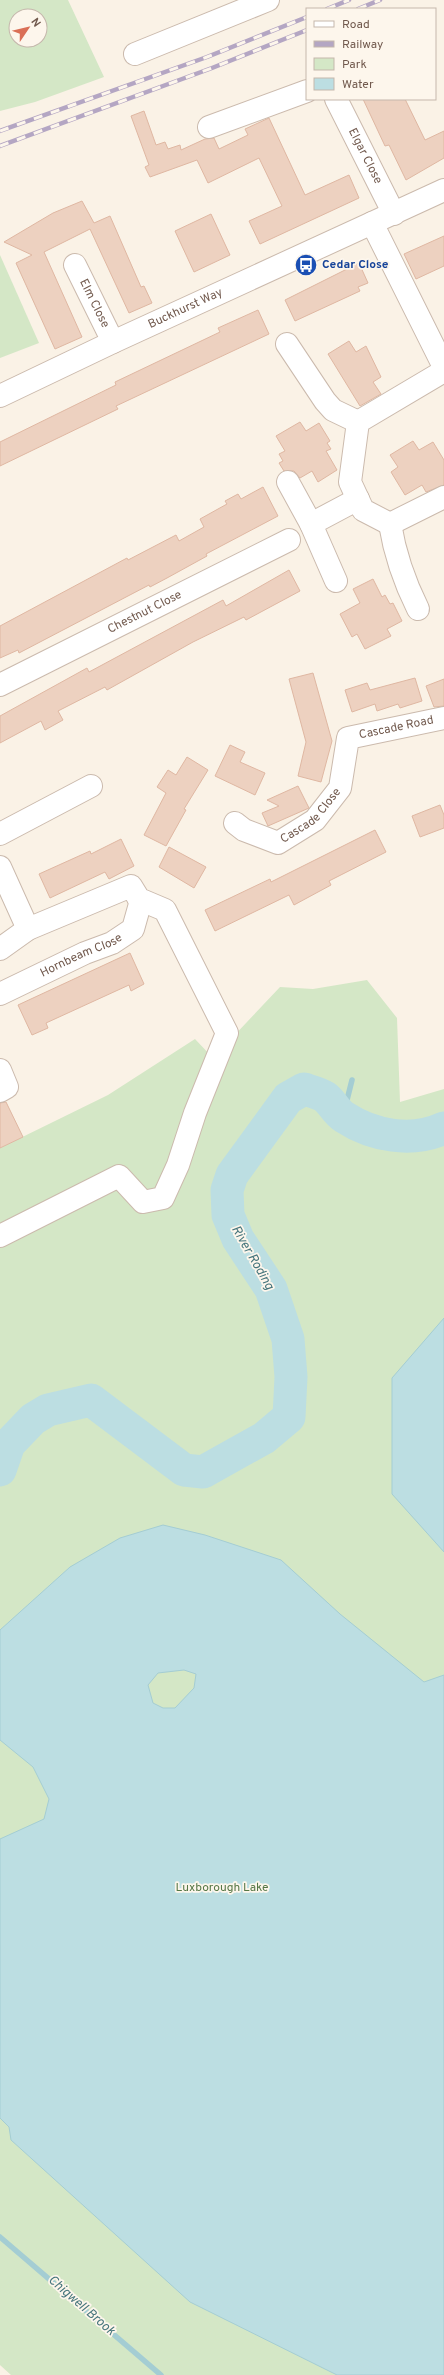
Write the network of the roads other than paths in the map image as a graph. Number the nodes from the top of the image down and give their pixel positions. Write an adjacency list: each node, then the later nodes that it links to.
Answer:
1 (268, 0): 2 (street)
2 (134, 54)
3 (306, 91): 5 (street)
4 (337, 100): 7 (street, Elgar Close)
5 (209, 127)
6 (444, 190): 7 (street, Buckhurst Way)
7 (394, 214): 8 (street, Buckhurst Way)
8 (372, 224): 10 (street, Buckhurst Way); 12 (street)
9 (75, 265): 10 (street, Elm Close)
10 (112, 342): 14 (street, Buckhurst Way)
11 (287, 344): 15 (street)
12 (444, 367)
13 (444, 371): 15 (street)
14 (0, 396)
15 (358, 422): 18 (street)
16 (288, 482): 19 (street)
17 (444, 497): 20 (street)
18 (358, 498): 19 (street); 20 (street)
19 (311, 524): 22 (street)
20 (390, 524): 23 (street)
21 (289, 540): 24 (street, Chestnut Close)
22 (336, 581)
23 (418, 608)
24 (0, 685)
25 (444, 718): 26 (street, Cascade Road)
26 (348, 738): 28 (street, Cascade Close)
27 (91, 786): 29 (street)
28 (235, 823)
29 (0, 834)
30 (0, 867): 32 (street)
31 (144, 901): 32 (street); 34 (street, Hornbeam Close); 37 (street)
32 (28, 929): 33 (street)
33 (0, 949)
34 (0, 994)
35 (0, 1070): 36 (street)
36 (0, 1091)
37 (0, 1236)

